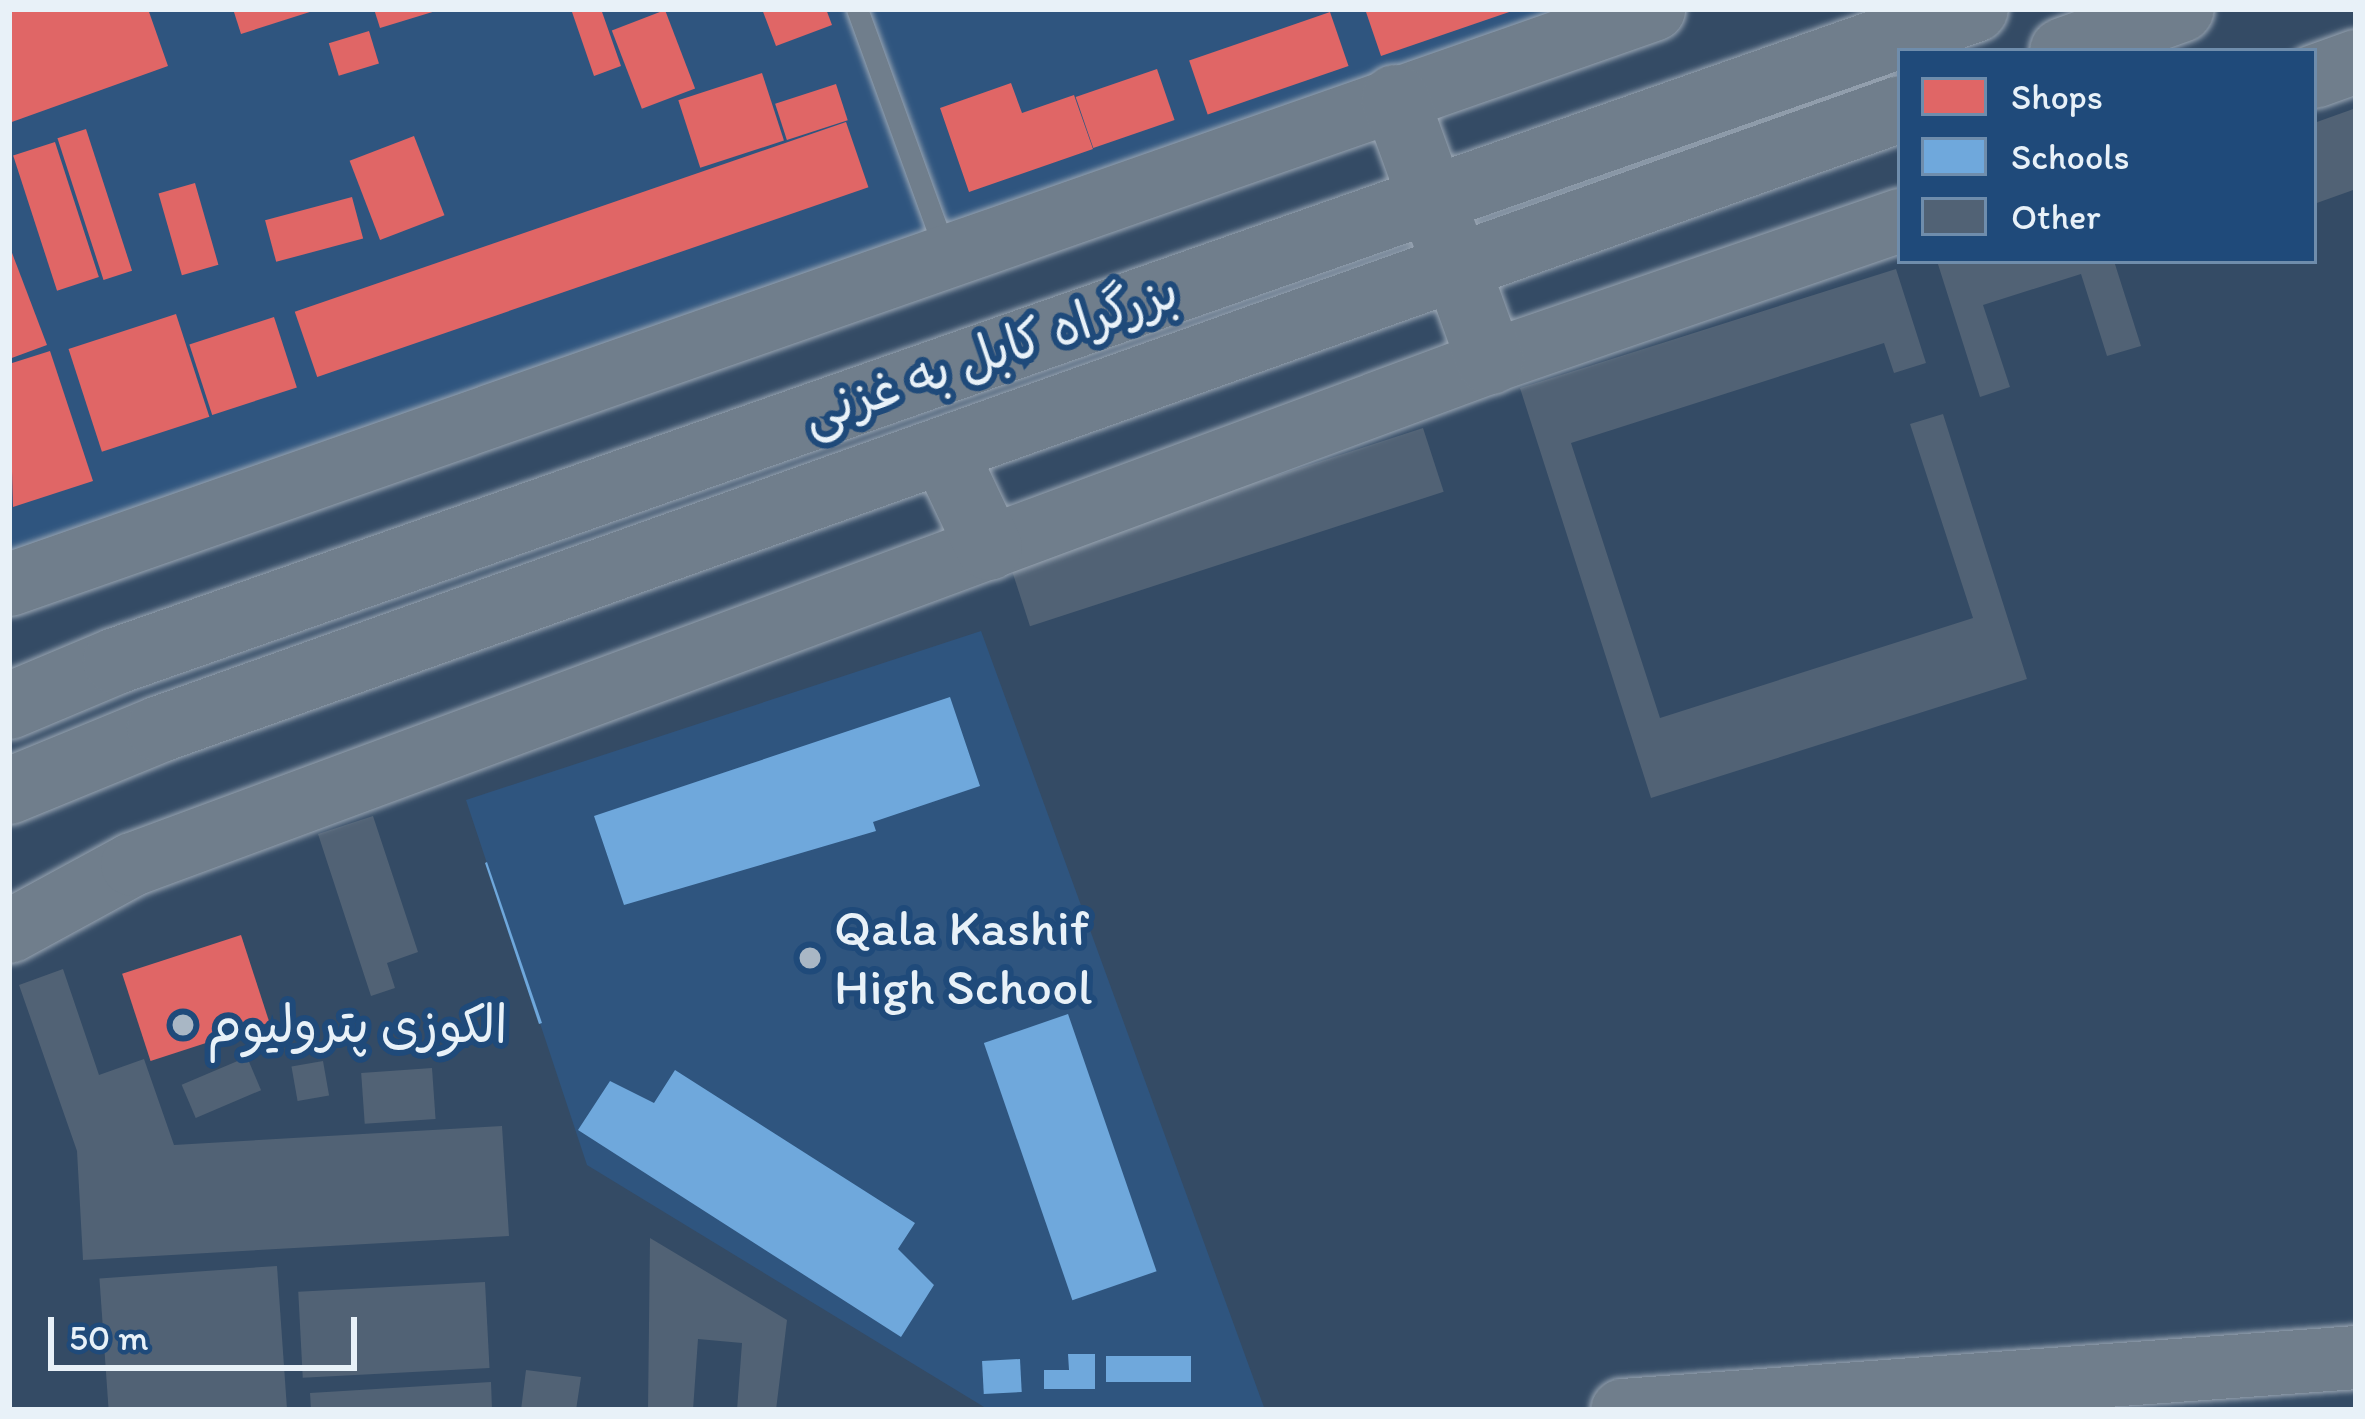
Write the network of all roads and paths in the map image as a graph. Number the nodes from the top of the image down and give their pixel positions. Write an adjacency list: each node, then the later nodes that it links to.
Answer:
1 (857, 9): 12 (lane)
2 (1653, 9): 8 (street)
3 (1975, 9): 10 (highway, بزرگراه کابل به غزنی)
4 (2181, 9): 5 (highway)
5 (2071, 48)
6 (2356, 61): 7 (street)
7 (2317, 75)
8 (1395, 98): 10 (highway); 12 (street)
9 (1897, 110): 13 (highway, بزرگراه کابل به غزنی)
10 (1429, 199): 13 (highway); 18 (highway, بزرگراه کابل به غزنی)
11 (1897, 221): 14 (street)
12 (949, 259): 17 (street)
13 (1454, 267): 14 (highway); 15 (highway, بزرگراه کابل به غزنی)
14 (1490, 361): 16 (street)
15 (944, 452): 16 (highway); 19 (highway, بزرگراه کابل به غزنی)
16 (989, 547): 20 (street)
17 (9, 584)
18 (9, 706)
19 (9, 790)
20 (9, 931)
21 (2356, 1357): 22 (street)
22 (1622, 1410)

